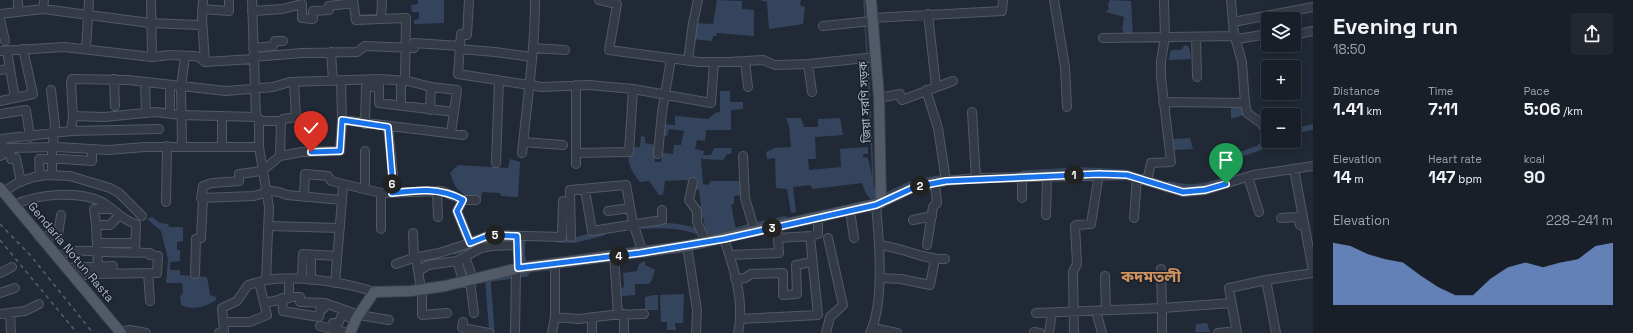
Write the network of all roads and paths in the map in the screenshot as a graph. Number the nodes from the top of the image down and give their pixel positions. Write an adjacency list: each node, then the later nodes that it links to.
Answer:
1 (18, 0): 23 (street)
2 (44, 0): 21 (street)
3 (89, 0): 26 (street)
4 (151, 0): 32 (street)
5 (203, 0): 22 (street)
6 (230, 0): 22 (street)
7 (252, 0): 24 (street)
8 (382, 0): 28 (street)
9 (469, 0): 45 (street)
10 (536, 0): 46 (street)
11 (599, 0): 58 (street)
12 (698, 0): 59 (street)
13 (871, 0): 29 (main road, জিয়া সরণি সড়ক)
14 (1003, 0): 27 (street)
15 (1054, 0): 95 (street)
16 (1164, 0): 38 (street)
17 (1231, 0): 31 (street)
18 (353, 1): 19 (street); 28 (street)
19 (302, 2): 24 (street)
20 (1313, 7): 31 (street)
21 (43, 9): 23 (street); 26 (street)
22 (202, 9): 34 (street)
23 (18, 11): 25 (street)
24 (252, 11): 44 (street)
25 (0, 14)
26 (88, 14): 32 (street); 48 (street)
27 (928, 14): 29 (street); 78 (street)
28 (381, 19): 43 (street)
29 (872, 19): 33 (street); 56 (main road, জিয়া সরণি সড়ক)
30 (0, 22): 42 (street)
31 (1233, 22): 40 (street)
32 (150, 23): 34 (street); 53 (street)
33 (823, 26)
34 (202, 27): 61 (street)
35 (1313, 31): 36 (street)
36 (1301, 34)
37 (1261, 35): 40 (street)
38 (1165, 37): 39 (street); 41 (street); 91 (street)
39 (1196, 37): 40 (street); 66 (street)
40 (1236, 37): 92 (street)
41 (1102, 38)
42 (5, 41)
43 (406, 47): 45 (street); 51 (street); 71 (street)
44 (253, 48): 52 (street); 57 (street)
45 (460, 48): 55 (street); 68 (street)
46 (533, 48): 49 (street); 55 (street)
47 (23, 49): 48 (street); 50 (street); 88 (street)
48 (86, 49): 53 (street)
49 (565, 50)
50 (4, 51): 64 (street)
51 (331, 52): 52 (street); 70 (street)
52 (285, 54): 57 (street)
53 (152, 56): 54 (street)
54 (186, 56): 61 (street); 79 (street)
55 (532, 57): 76 (street)
56 (876, 57): 63 (street); 89 (main road, জিয়া সরণি সড়ক)
57 (253, 58): 61 (street); 80 (street)
58 (671, 59): 59 (street); 87 (street)
59 (688, 61): 62 (street)
60 (745, 61): 62 (street); 63 (street); 82 (street)
61 (205, 62)
62 (714, 62): 87 (street)
63 (808, 64): 86 (street)
64 (10, 69): 65 (street); 88 (street)
65 (0, 70)
66 (1197, 77)
67 (114, 79): 72 (street); 94 (street); 103 (street)
68 (499, 80): 76 (street); 134 (street)
69 (953, 80): 78 (street)
70 (337, 81): 73 (street); 74 (street); 106 (street)
71 (403, 81): 74 (street); 81 (street); 93 (street)
72 (145, 82): 75 (street); 99 (street)
73 (294, 82): 80 (street); 107 (street)
74 (379, 83): 93 (street); 109 (street)
75 (170, 85): 79 (street); 100 (street)
76 (531, 85): 77 (street); 118 (street)
77 (576, 85): 83 (street); 128 (street)
78 (936, 86): 85 (street)
79 (181, 87): 80 (street); 102 (street)
80 (255, 87): 105 (street)
81 (431, 87): 96 (street); 97 (street)
82 (748, 87)
83 (633, 89): 87 (street); 128 (street)
84 (52, 90): 113 (street)
85 (926, 90): 89 (street); 148 (street)
86 (812, 92)
87 (665, 96): 129 (street)
88 (15, 98): 90 (street)
89 (879, 98): 168 (main road, জিয়া সরণি সড়ক)
90 (0, 101)
91 (1163, 102): 92 (street); 147 (street)
92 (1245, 102): 108 (street)
93 (401, 105): 96 (street)
94 (115, 106)
95 (1067, 107)
96 (430, 110): 97 (street)
97 (454, 112): 114 (street)
98 (972, 112): 144 (street)
99 (146, 113): 100 (street); 103 (street)
100 (170, 113): 102 (street)
101 (0, 114): 116 (street)
102 (181, 115): 104 (street); 122 (street)
103 (73, 116): 112 (street)
104 (222, 116): 105 (street); 123 (street)
105 (256, 117): 107 (street); 124 (street)
106 (342, 120): 109 (street); 131 (street)
107 (281, 121): 131 (street)
108 (1261, 122)
109 (365, 124): 110 (street)
110 (388, 127): 114 (street); 159 (street)
111 (159, 129): 112 (street)
112 (71, 131): 113 (street)
113 (55, 133): 116 (street); 121 (street)
114 (451, 133): 115 (street)
115 (464, 135)
116 (30, 137): 117 (street)
117 (1, 139): 130 (street)
118 (523, 142): 119 (street); 127 (street)
119 (563, 145)
120 (167, 146): 122 (street); 125 (street); 167 (street)
121 (52, 147): 125 (street); 133 (street); 149 (street)
122 (182, 147): 123 (street)
123 (222, 147): 124 (street)
124 (259, 147): 138 (street)
125 (92, 150): 133 (street)
126 (365, 151): 153 (street)
127 (522, 153)
128 (576, 153): 135 (street)
129 (658, 154)
130 (0, 156)
131 (280, 156): 138 (street)
132 (743, 156): 192 (street)
133 (52, 159): 140 (street); 141 (street)
134 (496, 163)
135 (576, 164)
136 (1313, 166): 137 (street)
137 (1294, 169): 142 (street); 231 (street)
138 (262, 171): 157 (street); 161 (street)
139 (1099, 174): 143 (street); 146 (street); 264 (street)
140 (52, 175): 141 (street); 179 (street)
141 (40, 176): 149 (street)
142 (1248, 176): 147 (street); 175 (street)
143 (1047, 177): 145 (street); 176 (street)
144 (976, 178): 145 (street); 148 (street)
145 (1022, 178): 162 (street)
146 (1137, 178): 147 (street); 183 (street)
147 (1147, 180)
148 (946, 181): 151 (street)
149 (21, 182): 154 (street)
150 (693, 182): 197 (street)
151 (935, 182): 168 (street); 180 (street)
152 (343, 184): 153 (street); 160 (street); 163 (street)
153 (365, 189): 158 (street)
154 (2, 190): 169 (main road, Gendaria Notun Rasta)
155 (585, 190): 170 (street); 188 (street); 196 (street)
156 (437, 191): 159 (street); 164 (street); 181 (street)
157 (266, 192): 160 (street); 161 (street); 187 (street)
158 (381, 192): 159 (street); 191 (street)
159 (392, 193)
160 (304, 197): 163 (street)
161 (203, 198): 234 (street)
162 (1022, 198)
163 (342, 200): 190 (street)
164 (463, 200): 165 (street); 204 (street)
165 (476, 200)
166 (563, 201): 202 (street)
167 (166, 202)
168 (879, 203): 174 (main road); 205 (street)
169 (14, 205): 171 (street); 195 (main road, Gendaria Notun Rasta)
170 (630, 208): 173 (street); 188 (street)
171 (111, 209): 178 (street); 186 (street)
172 (662, 210): 188 (street)
173 (608, 211)
174 (850, 211): 182 (main road); 200 (street)
175 (1259, 212)
176 (1046, 214)
177 (61, 215): 195 (street)
178 (119, 216): 186 (street); 203 (street)
179 (142, 216)
180 (932, 216): 185 (street); 206 (street)
181 (438, 217)
182 (818, 218): 189 (main road); 194 (street)
183 (1134, 218)
184 (1281, 218): 231 (street)
185 (913, 220)
186 (96, 225): 208 (street)
187 (269, 226): 190 (street); 244 (street)
188 (634, 226): 210 (street)
189 (777, 227): 192 (main road); 198 (street)
190 (340, 228): 213 (street)
191 (381, 229)
192 (755, 231): 201 (main road)
193 (413, 233): 216 (street)
194 (810, 236): 198 (street); 221 (street)
195 (39, 237): 215 (main road, Gendaria Notun Rasta)
196 (571, 237)
197 (704, 238): 201 (main road); 207 (main road)
198 (779, 238): 212 (street)
199 (828, 238): 290 (street)
200 (854, 238)
201 (724, 239): 212 (street)
202 (517, 241): 204 (street); 217 (street); 230 (street)
203 (135, 243): 208 (street); 209 (street)
204 (470, 243): 216 (street)
205 (879, 245): 219 (street); 238 (street)
206 (927, 245)
207 (687, 246): 210 (main road); 288 (street)
208 (97, 247): 209 (street); 215 (street); 226 (street)
209 (135, 253): 233 (street)
210 (643, 253): 214 (main road)
211 (311, 255): 213 (street); 235 (street); 241 (street)
212 (730, 255): 240 (street)
213 (337, 256): 245 (street)
214 (614, 256): 223 (main road); 266 (street)
215 (56, 257): 227 (main road, Gendaria Notun Rasta)
216 (415, 257): 222 (street); 229 (street)
217 (465, 257): 220 (street); 242 (street)
218 (945, 258): 219 (street)
219 (935, 259): 238 (street)
220 (457, 261): 229 (street); 242 (street)
221 (812, 262): 240 (street); 271 (street)
222 (396, 264)
223 (555, 264): 230 (main road); 269 (street)
224 (113, 266): 226 (street)
225 (12, 267): 232 (street)
226 (98, 267): 227 (street)
227 (66, 268): 237 (main road, Gendaria Notun Rasta)
228 (1161, 269): 256 (street)
229 (419, 271): 247 (street)
230 (518, 271): 242 (main road); 284 (street)
231 (1311, 272): 243 (street)
232 (0, 273)
233 (148, 273): 237 (street); 251 (street)
234 (195, 274)
235 (302, 274)
236 (1105, 276): 257 (street)
237 (74, 277): 277 (main road, Gendaria Notun Rasta)
238 (880, 278): 276 (street)
239 (289, 279): 241 (street); 244 (street); 250 (street)
240 (735, 279): 271 (street)
241 (311, 280): 245 (street)
242 (468, 280): 247 (main road); 261 (street)
243 (1266, 280): 254 (street); 297 (street)
244 (262, 281): 252 (street); 273 (street)
245 (336, 283): 248 (street)
246 (15, 288): 249 (street)
247 (421, 289): 248 (main road); 260 (street)
248 (374, 292): 268 (main road)
249 (0, 293)
250 (286, 297): 252 (street); 253 (street); 253 (street)
251 (150, 301)
252 (264, 303): 273 (street)
253 (325, 303): 268 (street)
254 (1231, 303): 256 (street); 278 (street)
255 (39, 304): 259 (street)
256 (1162, 308): 257 (street); 295 (street)
257 (1106, 310): 258 (street)
258 (1096, 311): 264 (street); 294 (street)
259 (10, 313): 265 (street); 279 (street)
260 (447, 313)
261 (474, 313)
262 (1036, 313): 263 (street)
263 (1052, 313): 264 (street); 292 (street)
264 (1074, 313): 293 (street)
265 (0, 314)
266 (621, 314): 267 (street); 270 (street); 287 (street)
267 (644, 314)
268 (358, 317): 272 (street); 275 (street); 282 (main road)
269 (555, 317): 270 (street); 285 (street)
270 (592, 317): 286 (street)
271 (740, 319): 289 (street)
272 (389, 320)
273 (223, 322): 281 (street)
274 (463, 322): 283 (street)
275 (326, 329): 282 (street)
276 (872, 331): 291 (street)
277 (121, 332): 280 (street)
278 (1237, 332): 296 (street)
279 (11, 333)
280 (146, 333)
281 (219, 333)
282 (349, 333)
283 (489, 333)
284 (515, 333)
285 (552, 333)
286 (592, 333)
287 (624, 333)
288 (696, 333)
289 (738, 333)
290 (826, 333)
291 (896, 333)
292 (1049, 333)
293 (1074, 333)
294 (1102, 333)
295 (1162, 333)
296 (1218, 333)
297 (1276, 333)

